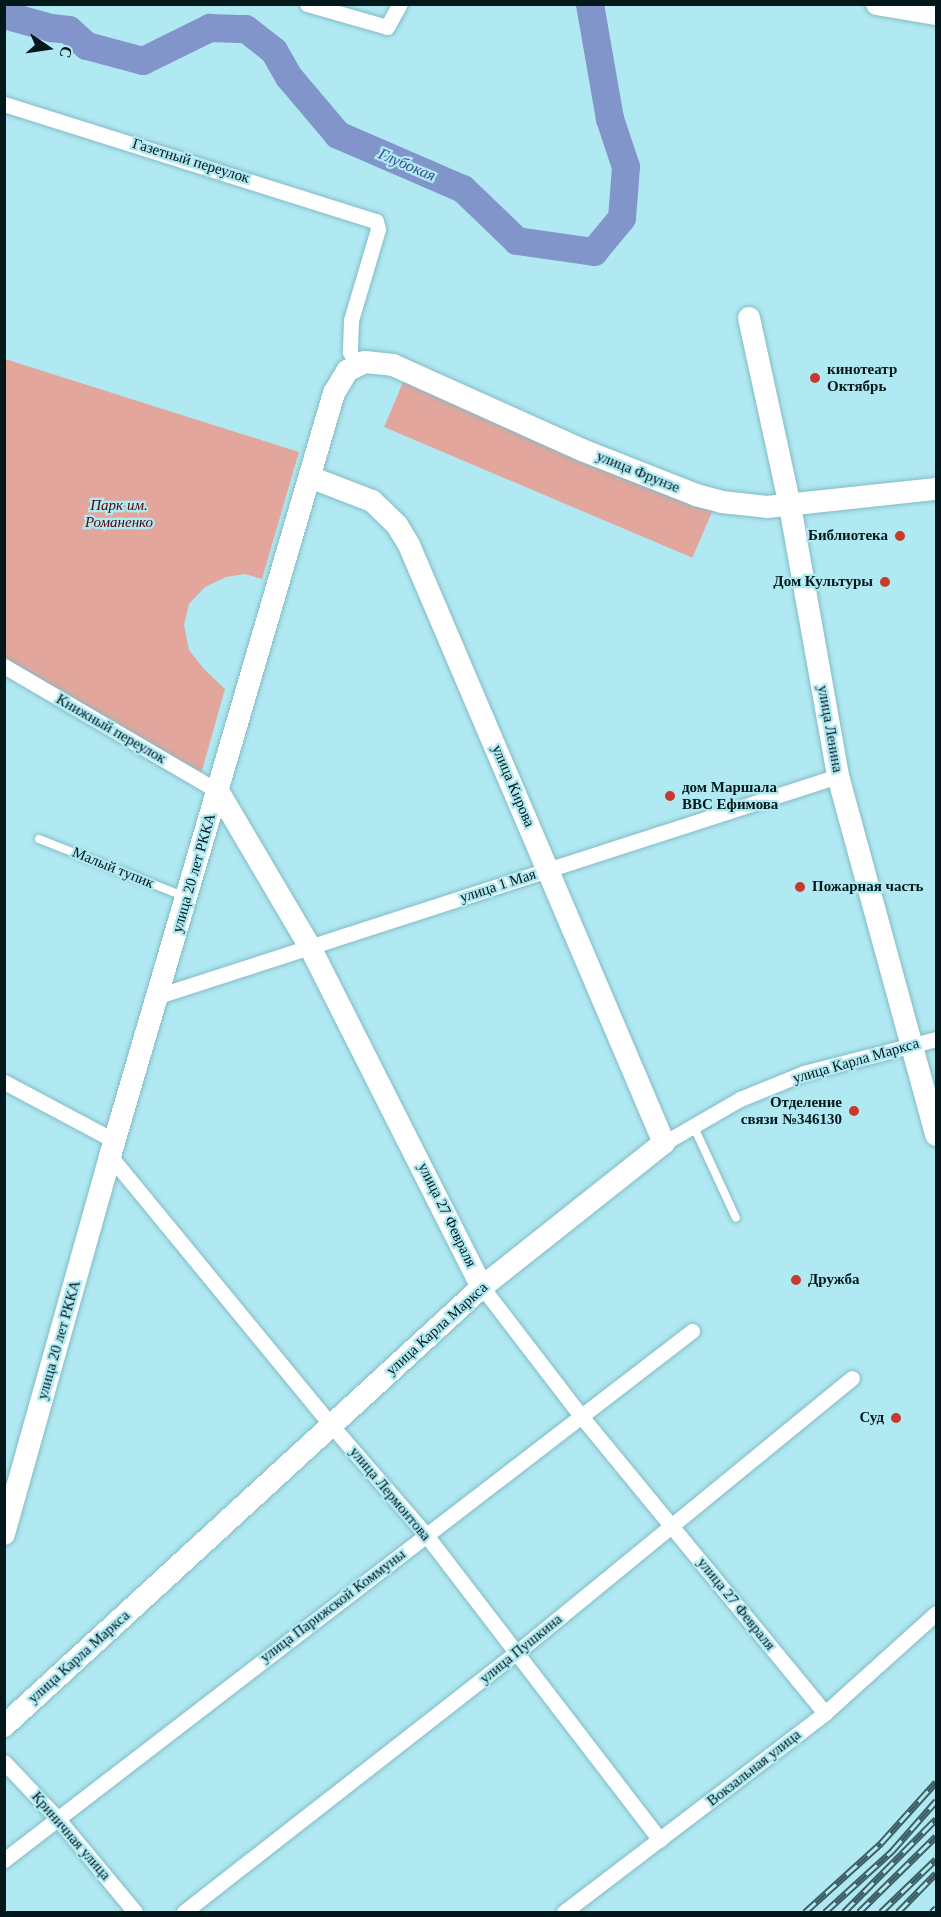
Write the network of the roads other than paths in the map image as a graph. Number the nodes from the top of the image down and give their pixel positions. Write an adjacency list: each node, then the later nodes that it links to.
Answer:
1 (307, 4): 2 (street)
2 (400, 4)
3 (877, 4): 4 (street)
4 (936, 14)
5 (4, 104): 7 (street, Газетный переулок)
6 (749, 318): 10 (street, улица Ленина)
7 (357, 365): 8 (street, улица 20 лет РККА); 10 (street, улица Фрунзе)
8 (310, 477): 13 (street, улица 20 лет РККА); 15 (street, улица Кирова)
9 (936, 489): 10 (street, улица Фрунзе)
10 (790, 506): 12 (street, улица Ленина)
11 (4, 666): 13 (street, Книжный переулок)
12 (838, 776): 15 (street, улица 1 Мая); 20 (street, улица Ленина)
13 (218, 791): 16 (street, улица 20 лет РККА); 17 (street, улица 27 Февраля)
14 (39, 839): 16 (lane, Малый тупик)
15 (549, 869): 17 (street, улица 1 Мая); 24 (street, улица Кирова)
16 (186, 898): 18 (street, улица 20 лет РККА)
17 (310, 947): 18 (street, улица 1 Мая); 27 (street, улица 27 Февраля)
18 (158, 996): 25 (street, улица 20 лет РККА)
19 (936, 1039): 20 (street, улица Карла Маркса)
20 (912, 1045): 22 (street, улица Карла Маркса); 23 (street, улица Ленина)
21 (5, 1083): 25 (street, улица Лермонтова)
22 (693, 1125): 24 (street, улица Карла Маркса); 26 (lane)
23 (936, 1135)
24 (664, 1143): 27 (street, улица Карла Маркса)
25 (113, 1149): 31 (street, улица Лермонтова); 33 (street, улица 20 лет РККА)
26 (736, 1218)
27 (482, 1287): 30 (street, улица 27 Февраля); 31 (street, улица Карла Маркса)
28 (692, 1331): 30 (street, улица Парижской Коммуны)
29 (852, 1378): 32 (street, улица Пушкина)
30 (582, 1416): 32 (street, улица 27 Февраля); 34 (street, улица Парижской Коммуны)
31 (332, 1426): 34 (street, улица Лермонтова); 38 (street, улица Карла Маркса)
32 (672, 1526): 36 (street, улица Пушкина); 37 (street, улица 27 Февраля)
33 (4, 1534)
34 (426, 1535): 36 (street, улица Лермонтова); 40 (street, улица Парижской Коммуны)
35 (936, 1613): 37 (street, Вокзальная улица)
36 (516, 1653): 41 (street, улица Лермонтова); 44 (street, улица Пушкина)
37 (825, 1713): 41 (street, Вокзальная улица)
38 (4, 1726)
39 (4, 1762): 40 (street, Криничная улица)
40 (57, 1818): 42 (street, улица Парижской Коммуны); 43 (street, Криничная улица)
41 (660, 1840): 45 (street, Вокзальная улица)
42 (4, 1860)
43 (135, 1912)
44 (184, 1912)
45 (564, 1912)

